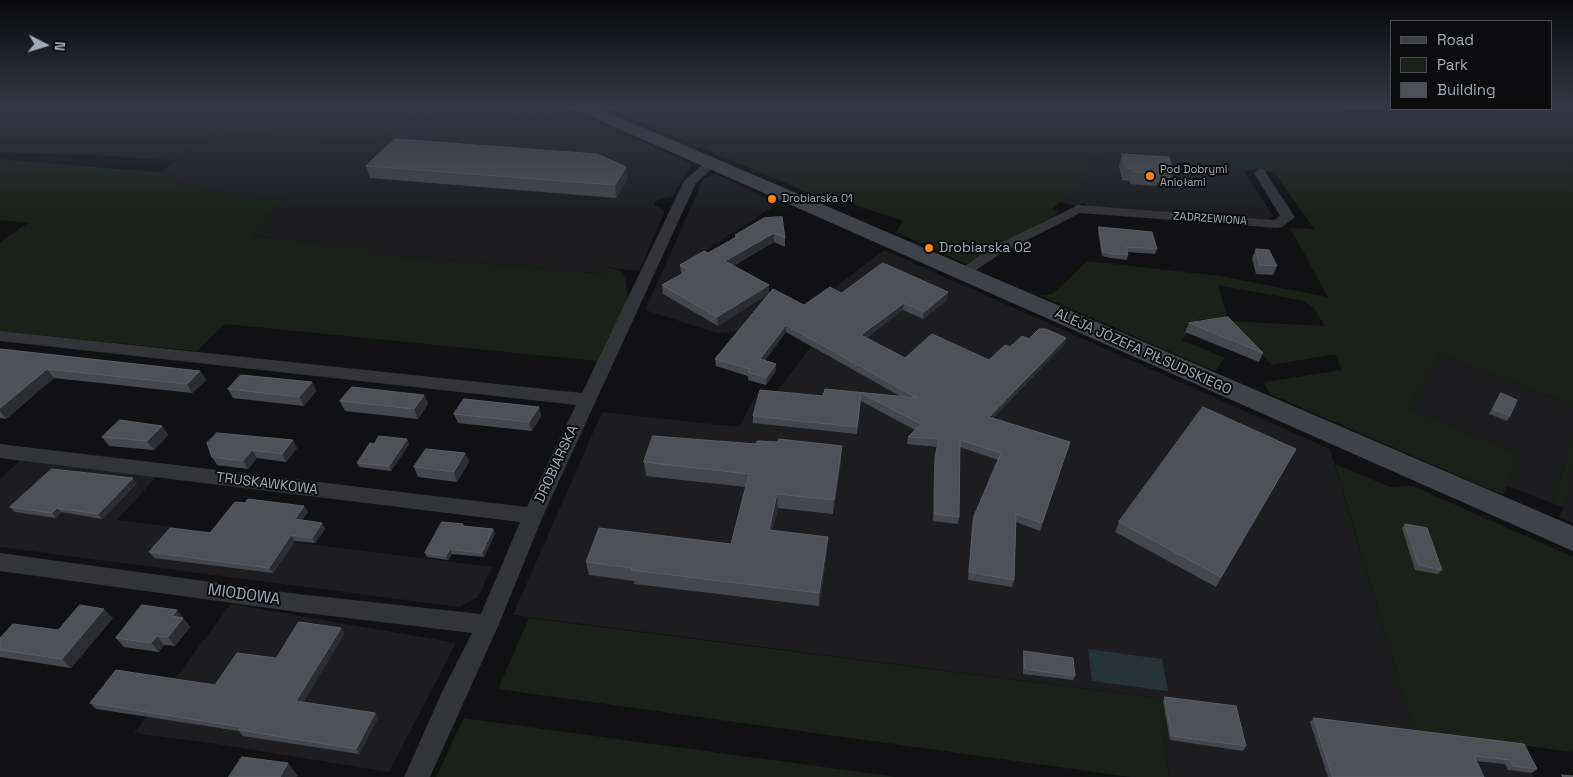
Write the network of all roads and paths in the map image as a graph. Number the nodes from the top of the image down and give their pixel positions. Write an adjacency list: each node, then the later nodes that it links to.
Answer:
1 (666, 142): 2 (main road, ALEJA JÓZEFA PIŁSUDSKIEGO)
2 (713, 162): 4 (main road, ALEJA JÓZEFA PIŁSUDSKIEGO); 6 (street, DROBIARSKA)
3 (1260, 173): 4 (street, ZADRZEWIONA)
4 (962, 273): 9 (main road, ALEJA JÓZEFA PIŁSUDSKIEGO)
5 (0, 336): 6 (street)
6 (588, 400): 8 (street, DROBIARSKA)
7 (0, 450): 8 (street, TRUSKAWKOWA)
8 (533, 516): 11 (street, DROBIARSKA)
9 (1573, 540)
10 (0, 562): 11 (street, MIODOWA)
11 (488, 624): 12 (street, DROBIARSKA)
12 (417, 777)

